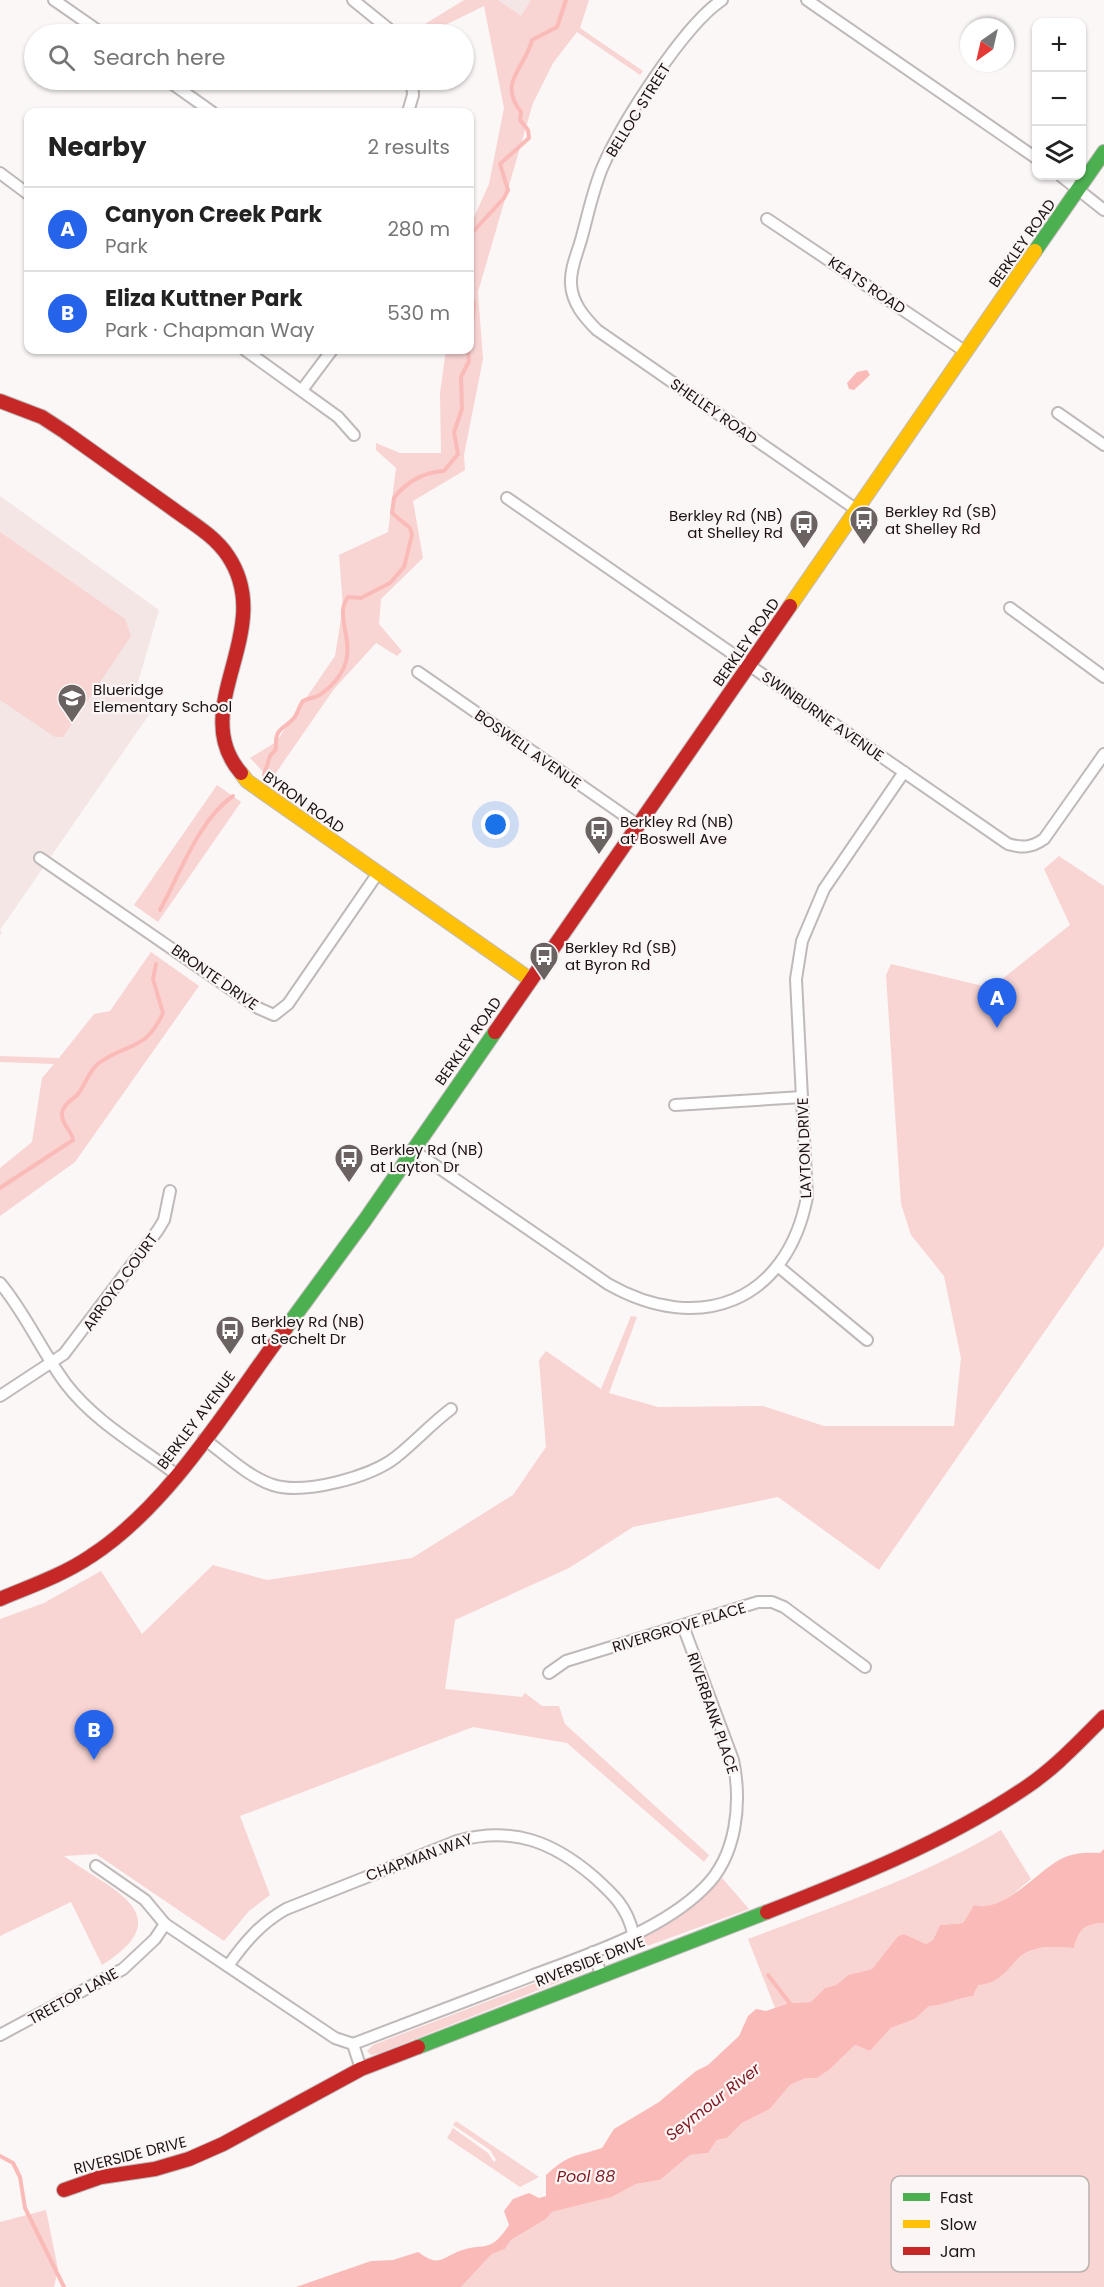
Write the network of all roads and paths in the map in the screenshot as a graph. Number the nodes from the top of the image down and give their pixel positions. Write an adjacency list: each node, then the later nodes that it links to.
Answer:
1 (54, 0): 5 (street)
2 (353, 0): 6 (street)
3 (722, 0): 19 (street, BELLOC STREET)
4 (807, 0): 12 (street)
5 (89, 24)
6 (383, 24)
7 (181, 90): 9 (street)
8 (412, 90): 10 (street)
9 (206, 108)
10 (409, 108)
11 (1104, 152): 15 (street, BERKLEY ROAD)
12 (1032, 155)
13 (0, 173): 16 (street)
14 (1067, 180): 15 (street)
15 (1080, 188): 17 (street); 20 (street, BERKLEY ROAD)
16 (24, 191)
17 (1104, 210)
18 (767, 219): 20 (street, KEATS ROAD)
19 (577, 306): 29 (street, SHELLEY ROAD)
20 (966, 352): 29 (street, BERKLEY ROAD)
21 (251, 354): 23 (street)
22 (329, 354): 23 (street)
23 (302, 390): 26 (street)
24 (0, 401): 38 (street, BYRON ROAD)
25 (1058, 413): 27 (street)
26 (354, 435)
27 (1104, 445)
28 (507, 498): 31 (street, SWINBURNE AVENUE)
29 (857, 510): 31 (street, BERKLEY ROAD)
30 (1010, 608): 33 (street)
31 (750, 665): 35 (street, SWINBURNE AVENUE); 36 (street, BERKLEY ROAD)
32 (417, 672): 36 (street, BOSWELL AVENUE)
33 (1104, 677)
34 (1104, 754): 35 (street, SWINBURNE AVENUE)
35 (904, 772): 40 (street, LAYTON DRIVE)
36 (638, 825): 39 (street, BERKLEY ROAD)
37 (40, 858): 38 (street, BRONTE DRIVE)
38 (378, 873): 39 (street, BYRON ROAD)
39 (531, 980): 42 (street, BERKLEY ROAD)
40 (802, 1097): 41 (street); 44 (street, LAYTON DRIVE)
41 (675, 1105)
42 (413, 1150): 44 (street, LAYTON DRIVE); 50 (street, BERKLEY AVENUE)
43 (170, 1191): 47 (street, ARROYO COURT)
44 (778, 1267): 46 (street)
45 (0, 1283): 47 (street)
46 (867, 1340)
47 (53, 1363): 48 (street, ARROYO COURT); 51 (street)
48 (0, 1396)
49 (451, 1410): 50 (street)
50 (204, 1439): 51 (street, BERKLEY AVENUE)
51 (177, 1475): 52 (street, BERKLEY AVENUE)
52 (0, 1599)
53 (682, 1626): 54 (street, RIVERGROVE PLACE); 55 (street, RIVERGROVE PLACE); 59 (street, RIVERBANK PLACE)
54 (865, 1667)
55 (549, 1673)
56 (1104, 1717): 62 (street, RIVERSIDE DRIVE)
57 (96, 1866): 58 (street)
58 (165, 1924): 61 (street); 63 (street, TREETOP LANE)
59 (633, 1933): 60 (street, RIVERSIDE DRIVE); 61 (street, CHAPMAN WAY)
60 (593, 1952): 62 (street); 64 (street, RIVERSIDE DRIVE)
61 (228, 1966): 64 (street)
62 (601, 1974): 65 (street, RIVERSIDE DRIVE)
63 (0, 2035)
64 (353, 2044): 65 (street)
65 (361, 2069): 66 (street, RIVERSIDE DRIVE)
66 (64, 2190)

